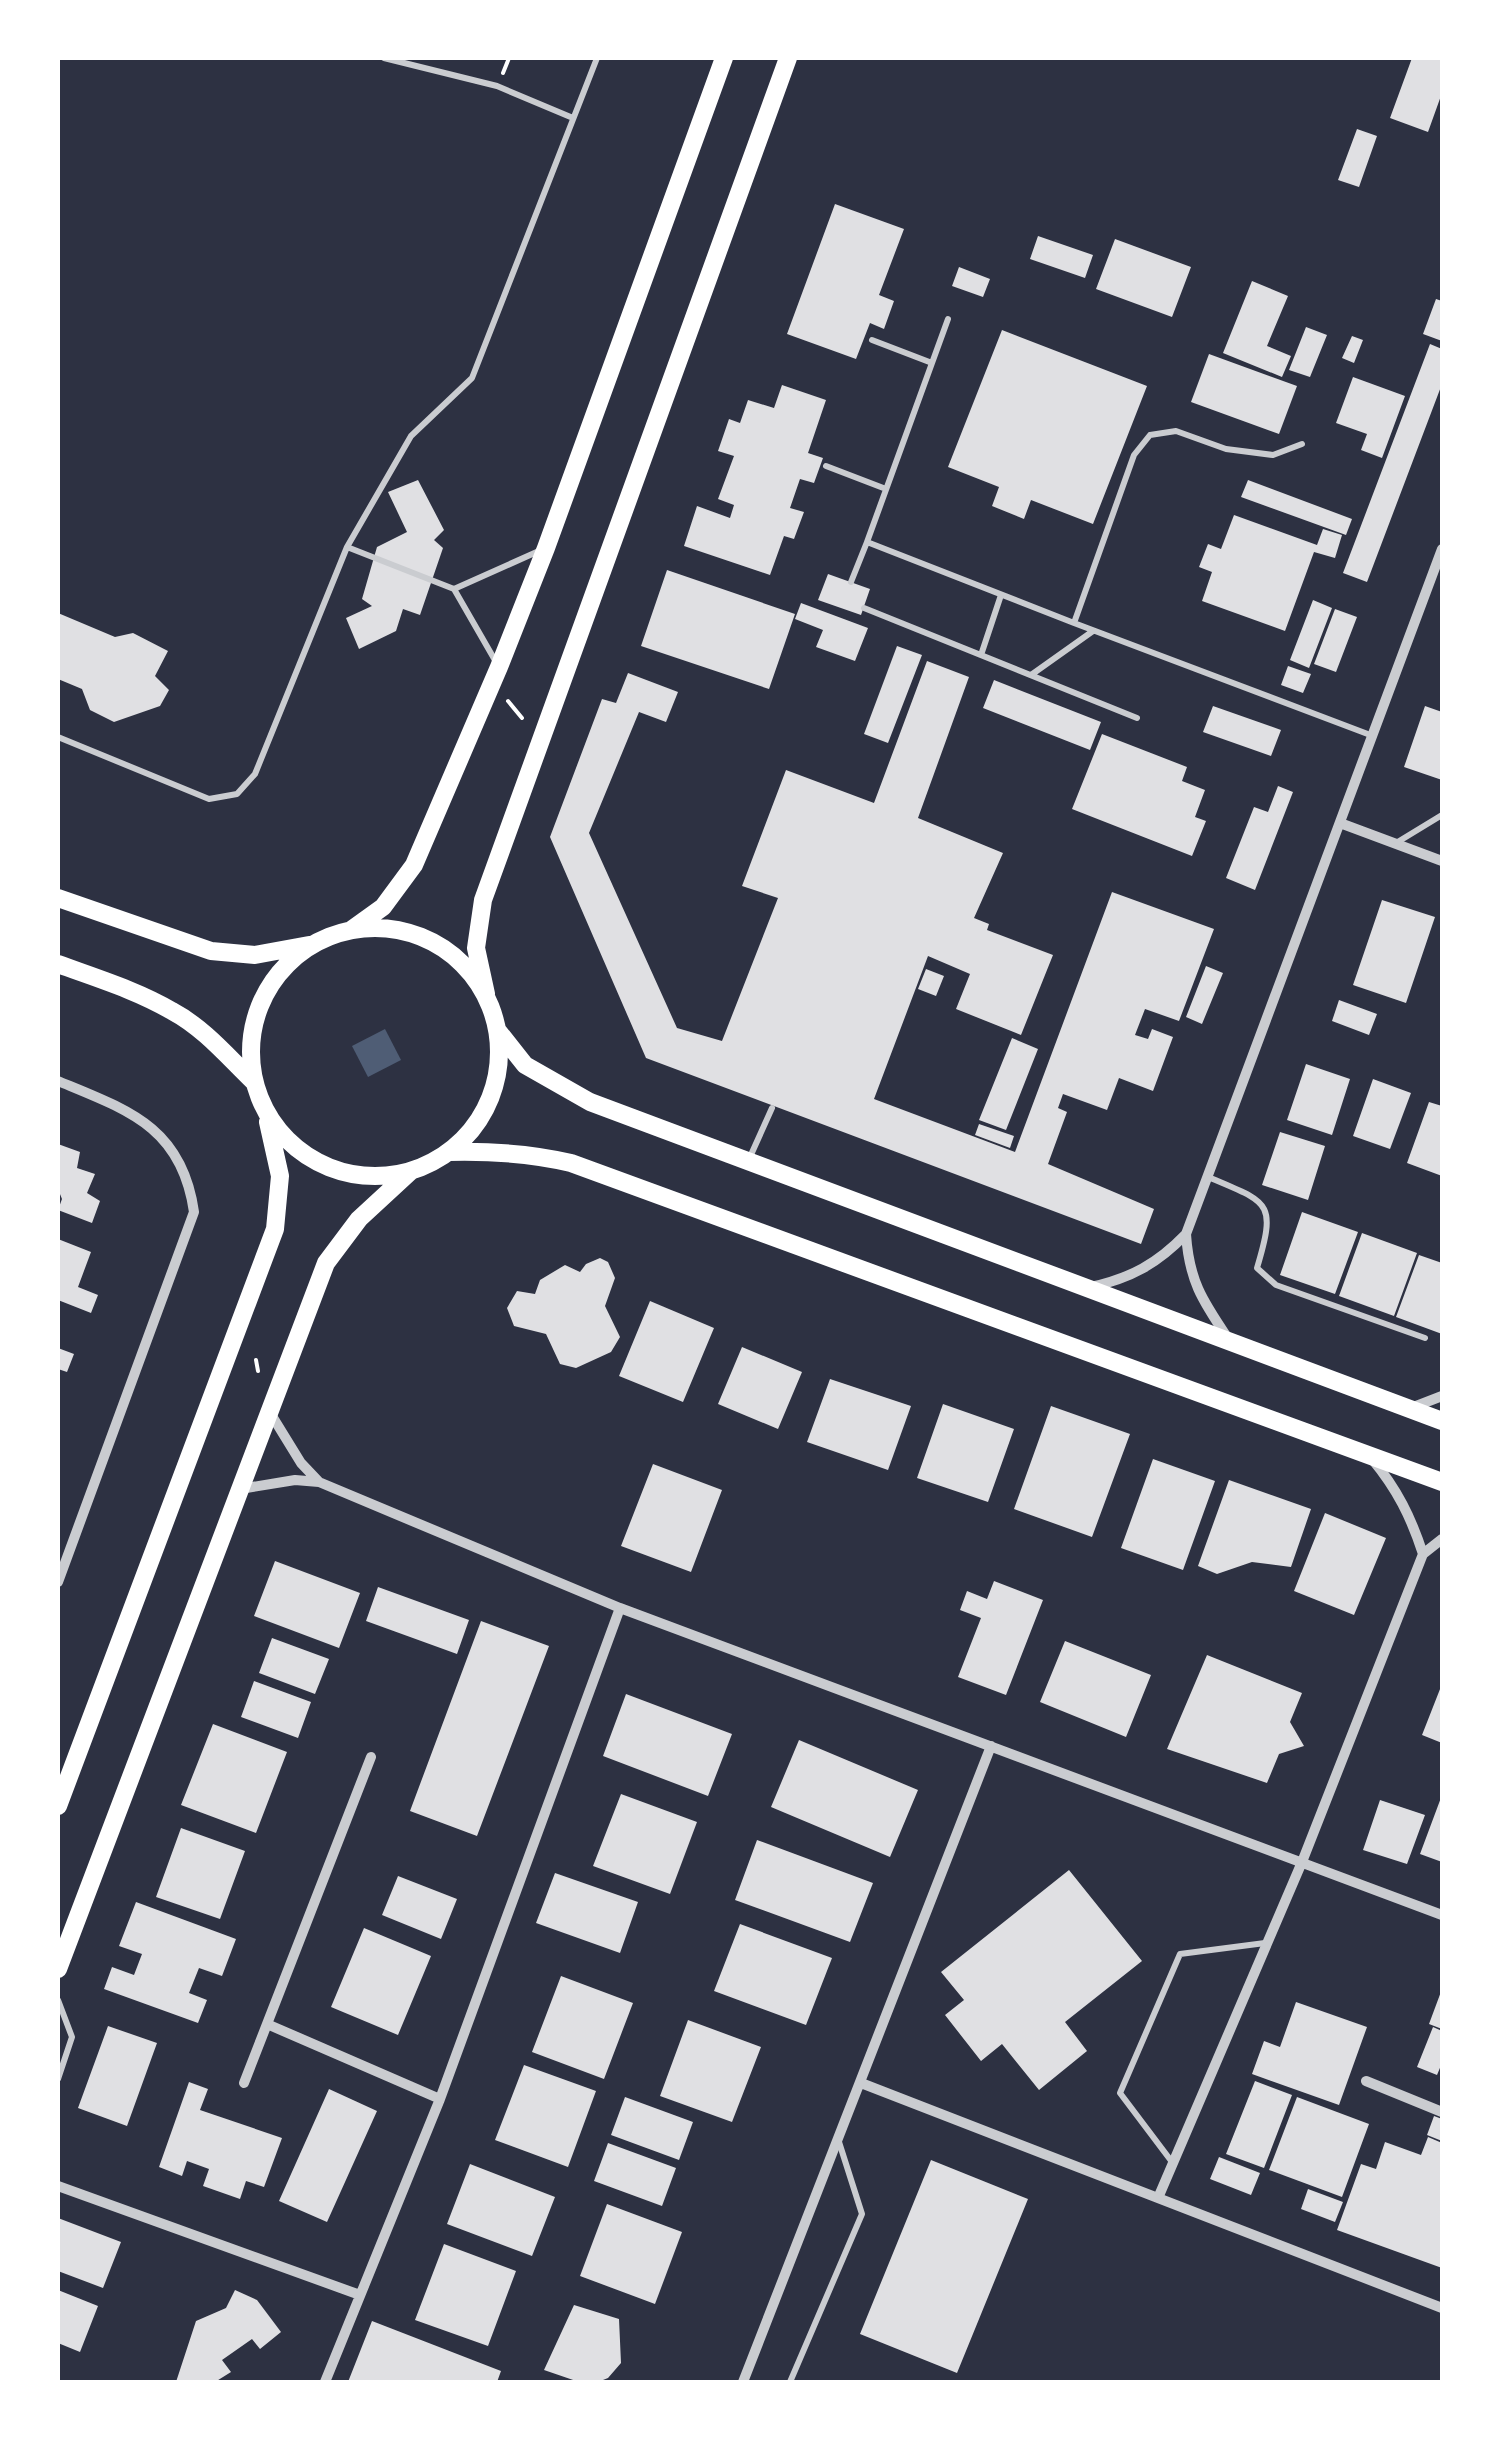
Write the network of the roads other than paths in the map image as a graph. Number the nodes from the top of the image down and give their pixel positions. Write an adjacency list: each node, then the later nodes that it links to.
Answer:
1 (384, 58): 5 (lane)
2 (597, 58): 5 (lane)
3 (724, 58): 14 (main road)
4 (788, 58): 36 (main road)
5 (573, 118): 13 (lane)
6 (948, 319): 8 (lane)
7 (872, 340): 8 (lane)
8 (932, 363): 11 (lane)
9 (1302, 444): 20 (lane)
10 (826, 466): 11 (lane)
11 (886, 489): 12 (lane)
12 (867, 542): 16 (lane); 18 (lane)
13 (347, 547): 17 (lane); 27 (lane)
14 (546, 548): 17 (lane); 23 (main road)
15 (1442, 549): 26 (street)
16 (851, 582)
17 (454, 590): 23 (lane)
18 (1002, 595): 20 (lane); 22 (lane)
19 (864, 608): 22 (lane)
20 (1074, 623): 21 (lane)
21 (1093, 630): 24 (lane); 26 (lane)
22 (980, 656): 24 (lane)
23 (499, 668): 33 (main road)
24 (1030, 675): 25 (lane)
25 (1137, 718)
26 (1374, 736): 29 (street)
27 (58, 737)
28 (1442, 815): 30 (lane)
29 (1340, 822): 30 (street); 45 (street)
30 (1396, 844): 31 (street)
31 (1442, 861)
32 (58, 898): 34 (main road)
33 (351, 930): 34 (main road); 36 (main road)
34 (314, 944): 39 (main road)
35 (58, 964): 39 (main road)
36 (486, 994): 37 (main road)
37 (498, 1031): 42 (main road); 43 (main road)
38 (58, 1082): 60 (street)
39 (254, 1082): 41 (main road)
40 (772, 1108): 43 (lane)
41 (266, 1112): 44 (main road); 64 (main road)
42 (449, 1152): 44 (main road); 54 (main road)
43 (748, 1161): 47 (main road)
44 (412, 1171): 52 (main road)
45 (1208, 1176): 46 (street); 48 (lane)
46 (1186, 1234): 47 (street); 49 (street)
47 (1090, 1287): 49 (main road)
48 (1425, 1338)
49 (1228, 1339): 51 (main road)
50 (1442, 1396): 51 (street)
51 (1409, 1408): 53 (main road)
52 (269, 1410): 55 (street); 57 (main road)
53 (1442, 1421)
54 (1368, 1454): 56 (main road); 59 (street)
55 (319, 1482): 57 (street); 61 (street)
56 (1442, 1482)
57 (239, 1489): 68 (main road)
58 (1442, 1539): 59 (street)
59 (1423, 1554): 65 (street)
60 (58, 1582)
61 (620, 1608): 62 (street); 75 (street)
62 (991, 1746): 65 (street); 74 (street)
63 (371, 1757): 70 (street)
64 (58, 1806)
65 (1302, 1862): 66 (street); 67 (street)
66 (1442, 1915)
67 (1265, 1943): 78 (street); 78 (lane)
68 (58, 1969)
69 (58, 2000): 71 (lane)
70 (267, 2024): 73 (street); 75 (street)
71 (58, 2079)
72 (1366, 2081): 76 (street)
73 (244, 2083)
74 (861, 2083): 77 (street); 80 (street)
75 (440, 2100): 81 (street)
76 (1442, 2112)
77 (838, 2140): 84 (street); 85 (lane)
78 (1172, 2162): 80 (street)
79 (59, 2185): 81 (street)
80 (1158, 2198): 82 (street)
81 (360, 2295): 83 (street)
82 (1442, 2308)
83 (325, 2382)
84 (743, 2382)
85 (790, 2382)

